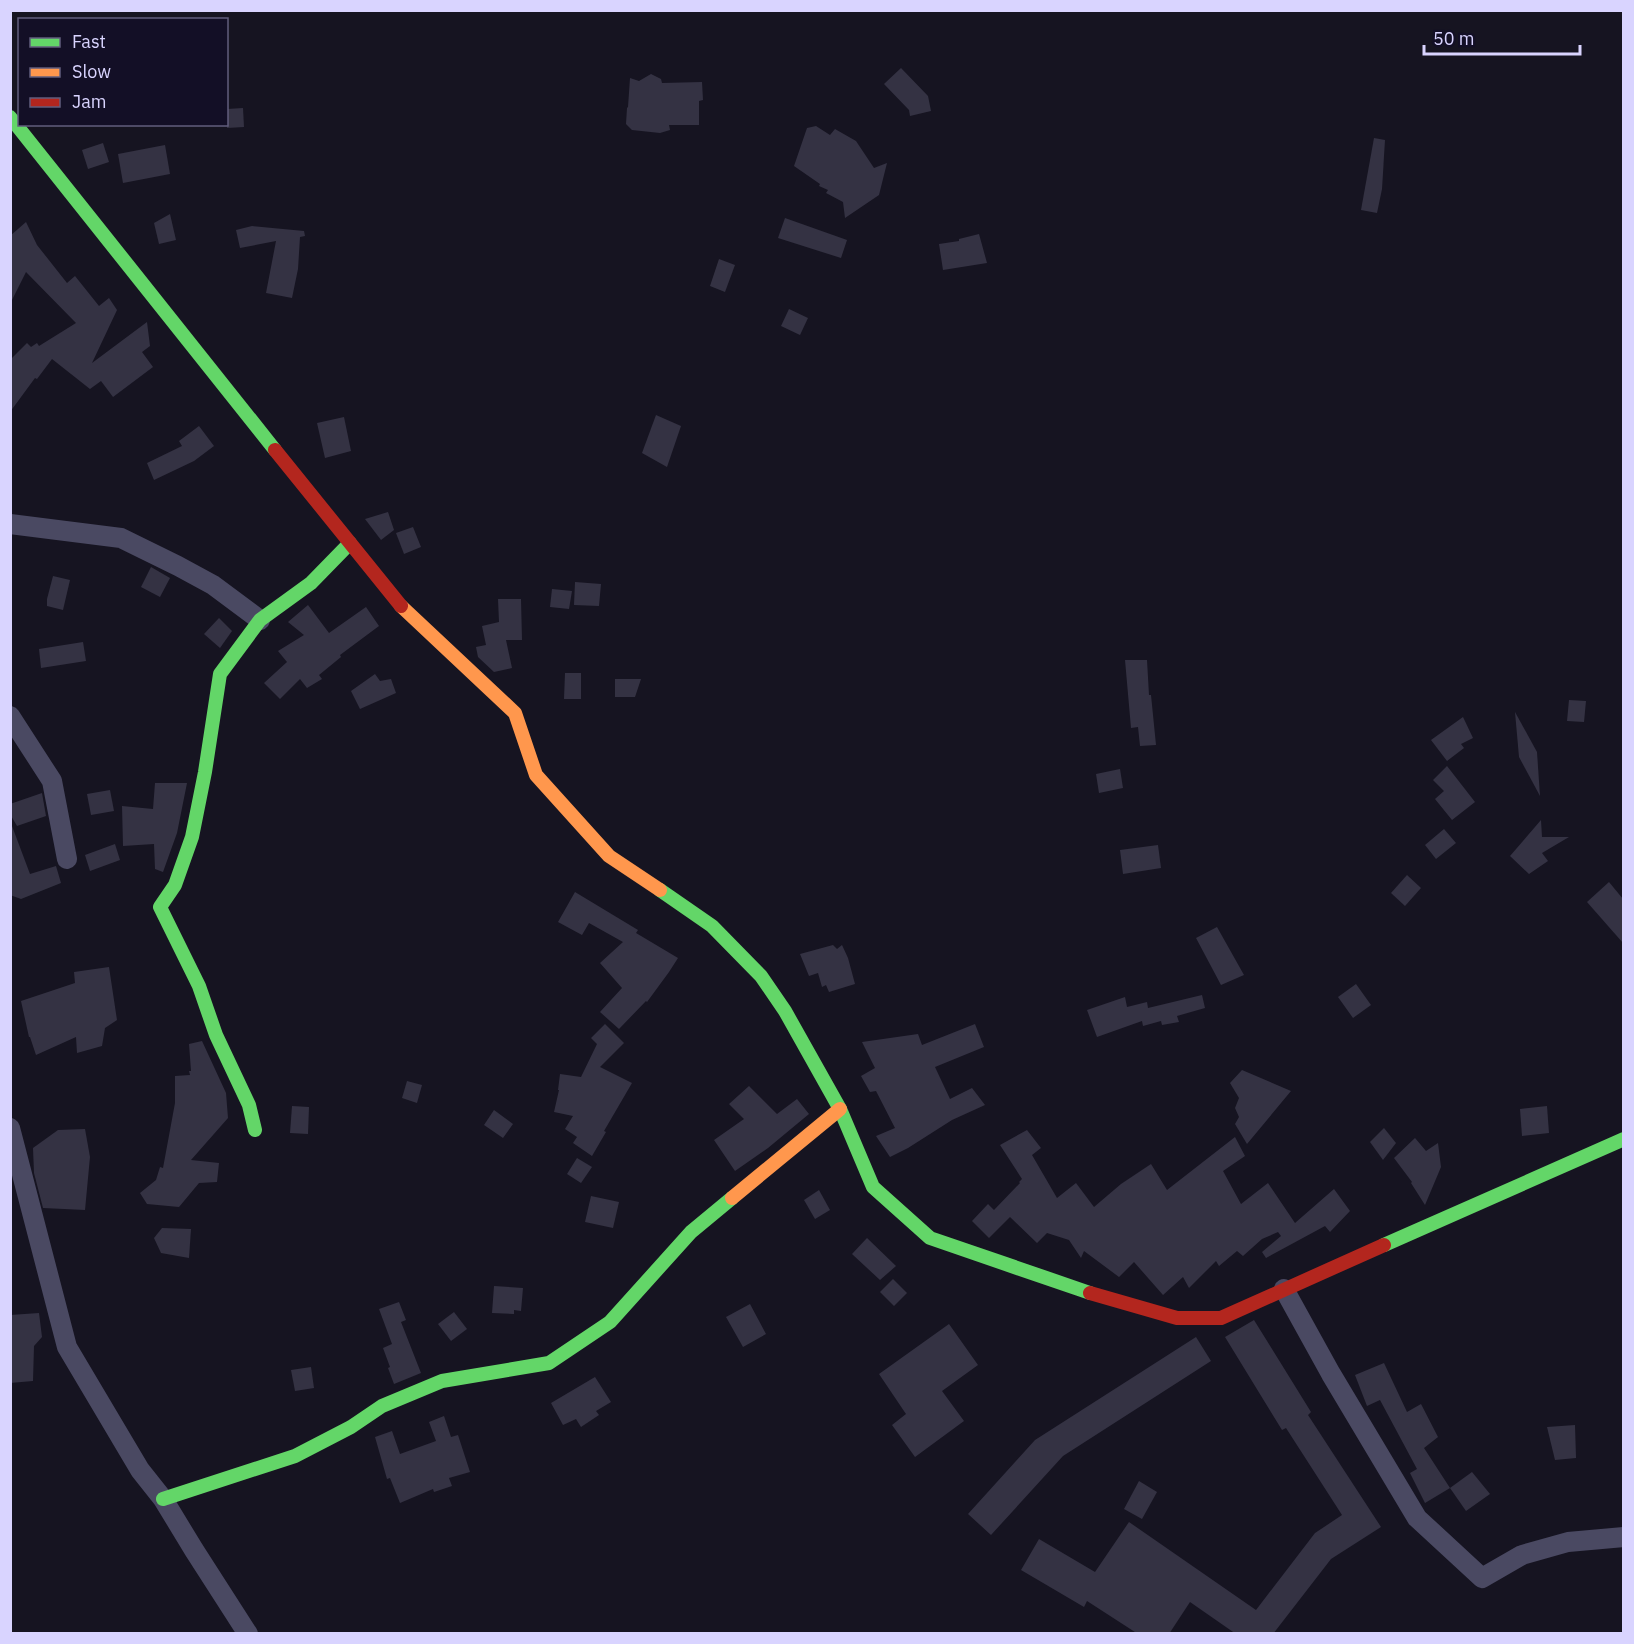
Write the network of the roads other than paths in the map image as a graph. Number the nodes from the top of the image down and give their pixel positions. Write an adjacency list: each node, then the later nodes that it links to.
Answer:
1 (10, 117): 3 (main road)
2 (10, 524): 4 (street)
3 (350, 543): 4 (main road); 7 (main road)
4 (260, 620): 9 (main road)
5 (10, 716): 6 (street)
6 (67, 859)
7 (840, 1109): 11 (main road); 12 (main road)
8 (10, 1128): 12 (street)
9 (255, 1130)
10 (1623, 1139): 11 (main road)
11 (1284, 1289): 13 (street)
12 (163, 1499): 14 (street)
13 (1623, 1537)
14 (248, 1634)

